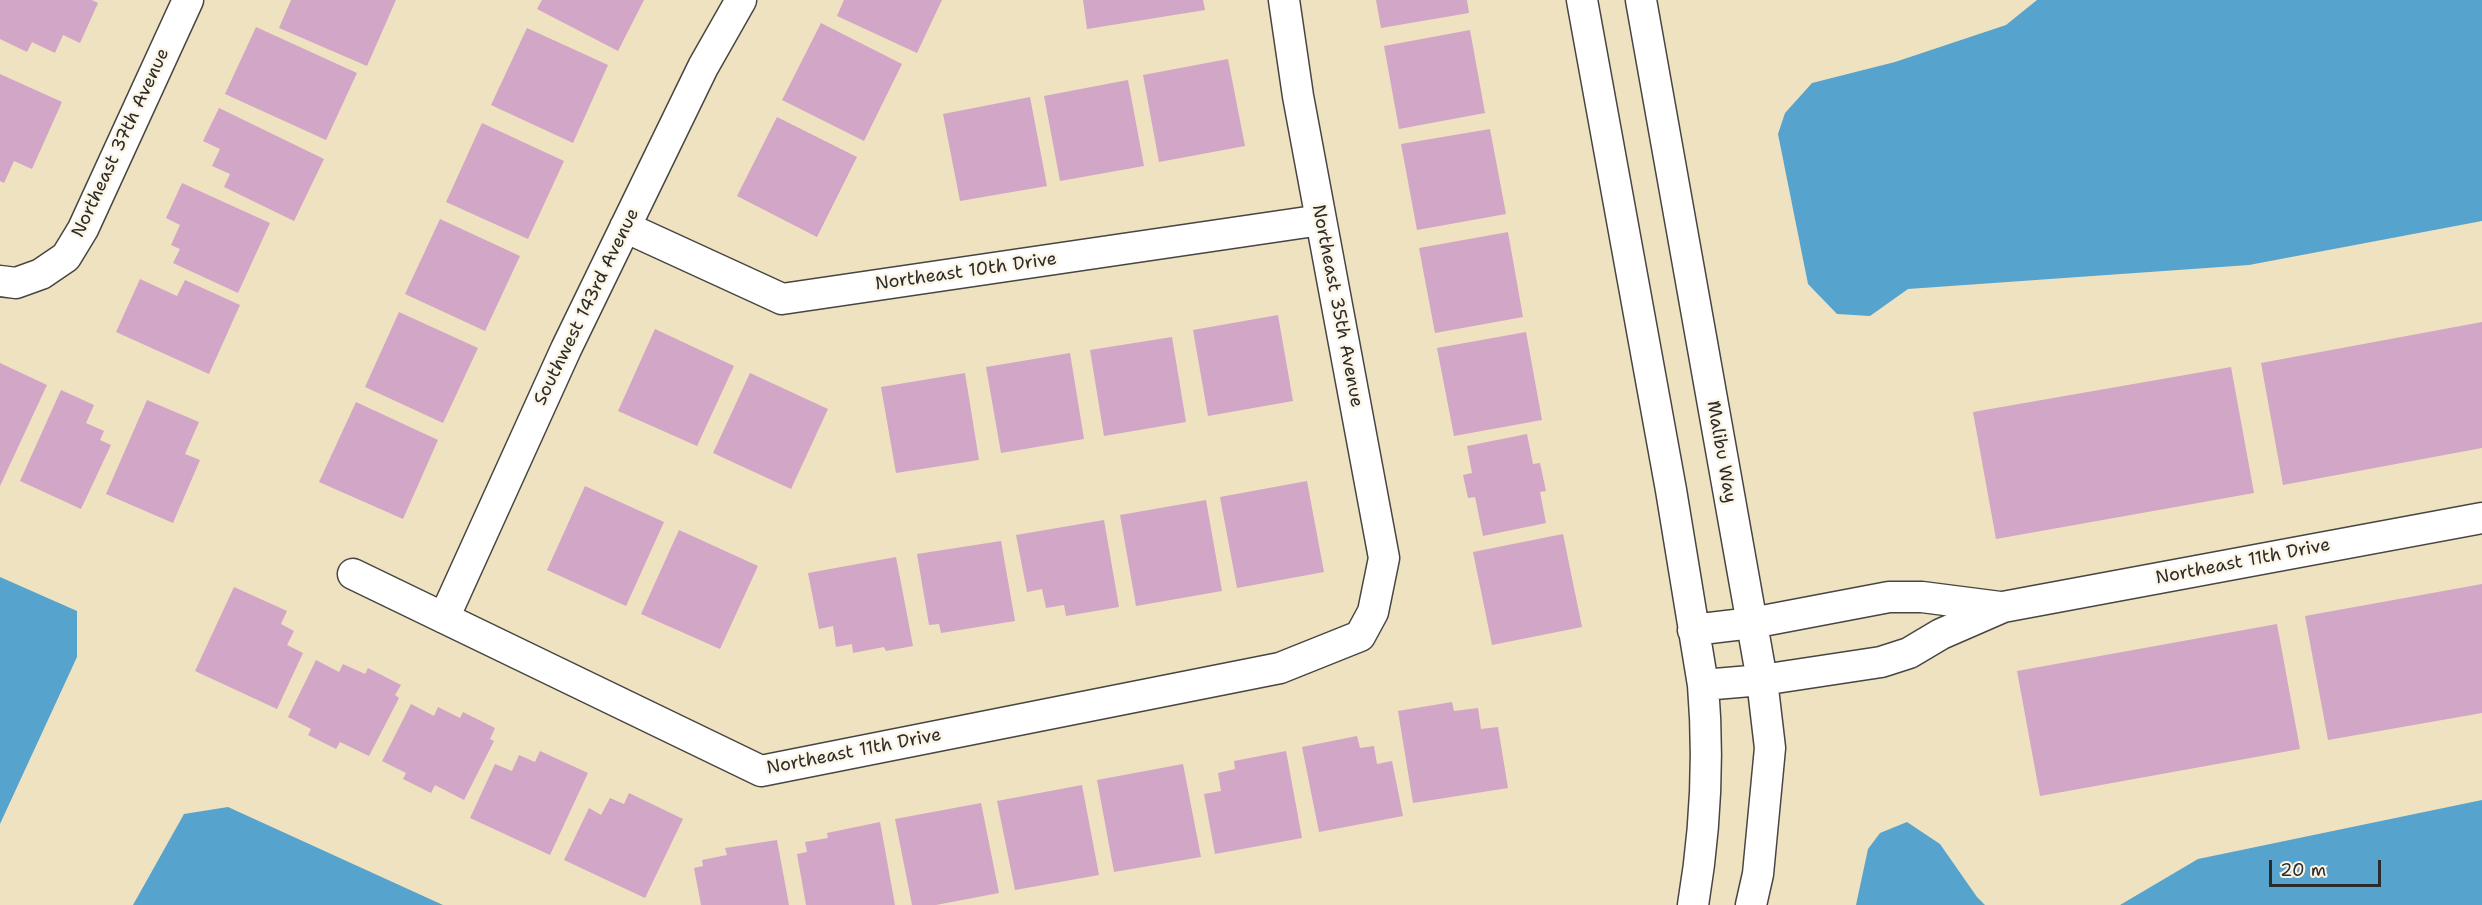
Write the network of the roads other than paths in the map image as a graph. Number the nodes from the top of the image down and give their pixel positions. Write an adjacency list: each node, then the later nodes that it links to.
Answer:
1 (188, 0): 8 (street, Northeast 37th Avenue)
2 (741, 0): 7 (street, Southwest 143rd Avenue)
3 (1284, 0): 6 (street, Northeast 35th Avenue)
4 (1582, 0): 15 (street)
5 (1641, 0): 14 (street, Malibu Way)
6 (1321, 220): 7 (street, Northeast 10th Drive); 12 (street, Northeast 35th Avenue)
7 (625, 227): 13 (street, Southwest 143rd Avenue)
8 (0, 281)
9 (2482, 518): 11 (street, Northeast 11th Drive)
10 (353, 574): 13 (street, Northeast 11th Drive)
11 (2003, 607): 14 (street, Northeast 11th Drive); 16 (street, Northeast 11th Drive)
12 (1373, 612): 13 (street, Northeast 11th Drive)
13 (444, 618)
14 (1752, 623): 15 (street, Northeast 11th Drive); 16 (street, Malibu Way)
15 (1694, 630): 17 (street)
16 (1762, 680): 17 (street, Northeast 11th Drive); 19 (street, Malibu Way)
17 (1702, 685): 18 (street)
18 (1693, 905)
19 (1751, 905)

